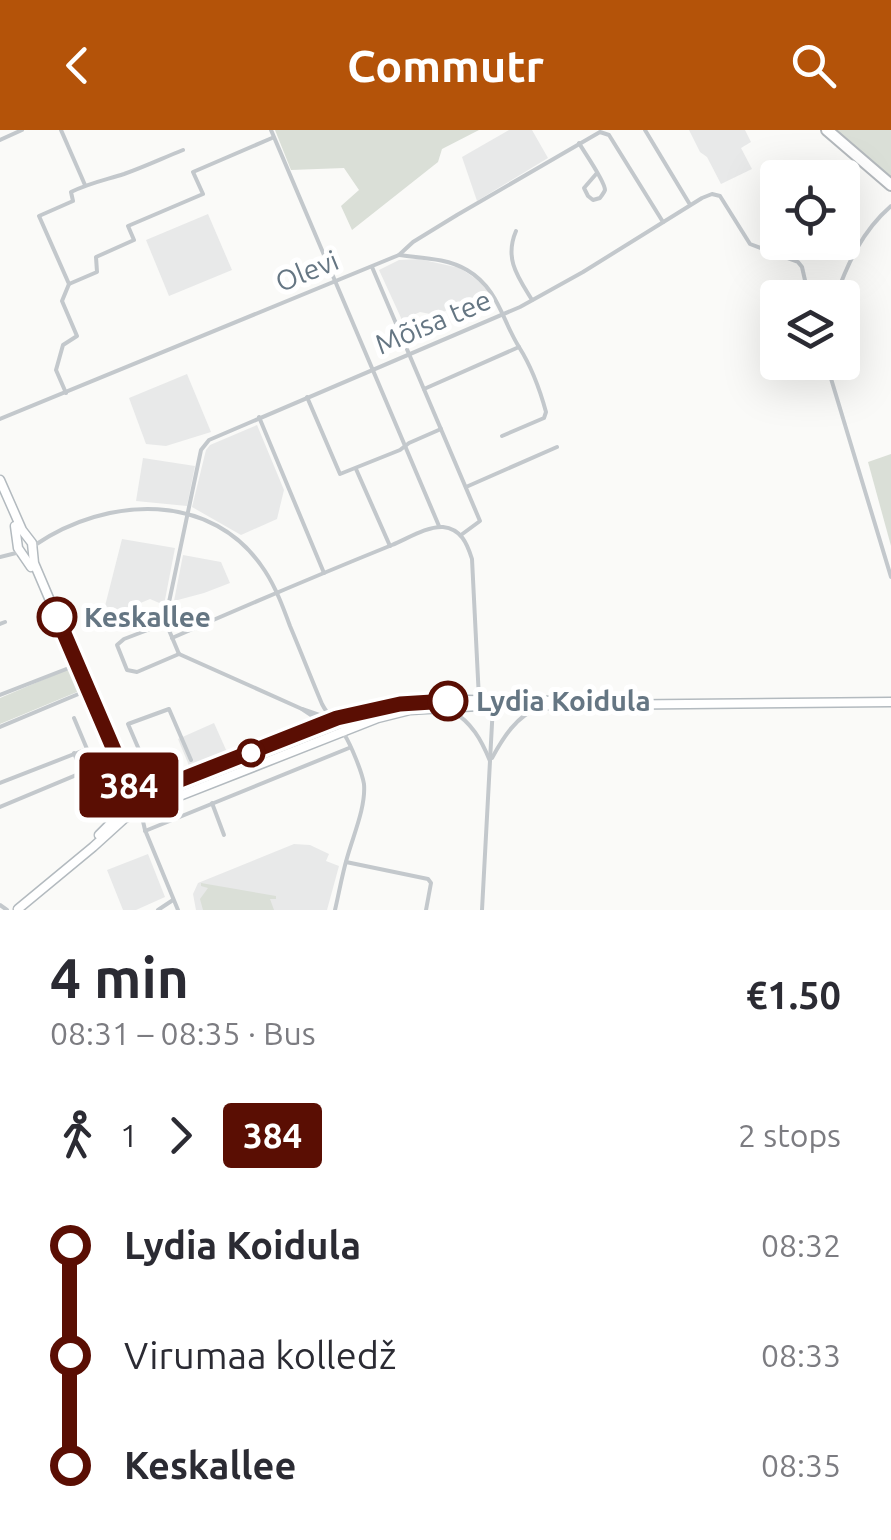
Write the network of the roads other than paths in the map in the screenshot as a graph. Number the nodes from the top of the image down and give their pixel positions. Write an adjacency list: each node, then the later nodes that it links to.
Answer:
1 (22, 130): 8 (street)
2 (61, 130): 12 (street)
3 (271, 130): 7 (street)
4 (645, 130): 14 (street)
5 (827, 130): 13 (highway)
6 (605, 132): 9 (street, Olevi); 16 (street)
7 (274, 138): 20 (street); 23 (street)
8 (0, 140)
9 (579, 144): 11 (street); 18 (street, Olevi)
10 (183, 150): 12 (street)
11 (597, 173): 11 (street)
12 (85, 185): 23 (street)
13 (891, 185)
14 (690, 205): 16 (street, Mõisa tee); 21 (street)
15 (890, 205): 22 (street)
16 (663, 222): 24 (street, Mõisa tee)
17 (516, 232): 24 (street)
18 (398, 255): 19 (street, Olevi); 25 (street)
19 (372, 266): 20 (street, Olevi); 27 (street)
20 (334, 280): 28 (street); 31 (street, Olevi)
21 (805, 280)
22 (842, 280)
23 (69, 284): 31 (street)
24 (532, 301): 25 (street, Mõisa tee)
25 (504, 314): 26 (street); 27 (street, Mõisa tee)
26 (519, 348): 30 (street); 36 (street)
27 (409, 354): 28 (street, Mõisa tee); 30 (street)
28 (372, 370): 32 (street, Mõisa tee); 37 (street)
29 (831, 380): 50 (street)
30 (424, 390): 35 (street)
31 (66, 393): 34 (street, Olevi)
32 (307, 397): 33 (street, Mõisa tee); 39 (street)
33 (259, 417): 43 (street, Mõisa tee); 49 (street)
34 (0, 420)
35 (442, 429): 37 (street); 41 (street)
36 (502, 436)
37 (405, 446): 39 (street); 44 (street)
38 (558, 448): 41 (street)
39 (356, 469): 47 (street)
40 (0, 480): 46 (main road)
41 (466, 487): 45 (street)
42 (0, 490): 46 (main road)
43 (188, 513): 46 (street); 51 (street); 52 (street)
44 (441, 527): 45 (street); 47 (street)
45 (461, 535): 60 (street)
46 (25, 545): 48 (street); 55 (main road); 56 (main road)
47 (390, 546): 49 (street)
48 (3, 555)
49 (324, 573): 51 (street)
50 (891, 578)
51 (277, 593): 53 (street); 67 (street)
52 (166, 624): 53 (street); 54 (street)
53 (172, 638): 54 (street)
54 (180, 654): 65 (street)
55 (72, 665): 56 (street); 57 (main road); 58 (street)
56 (81, 673): 57 (main road)
57 (86, 690): 68 (street); 75 (main road)
58 (0, 696)
59 (891, 702): 62 (main road)
60 (479, 704): 61 (main road); 64 (main road); 67 (main road)
61 (500, 704): 62 (main road); 63 (main road); 78 (street)
62 (654, 704): 63 (main road)
63 (546, 707): 78 (street)
64 (447, 708): 70 (main road); 78 (street)
65 (302, 709): 67 (street); 69 (street)
66 (74, 718): 74 (street)
67 (332, 720): 69 (main road); 70 (street)
68 (0, 726)
69 (304, 732): 71 (main road)
70 (344, 734): 72 (street); 73 (main road)
71 (294, 736): 73 (street); 84 (main road)
72 (350, 748): 86 (street); 91 (street)
73 (301, 749): 88 (main road)
74 (74, 753): 82 (street); 83 (street)
75 (116, 760): 76 (street); 80 (street); 88 (main road)
76 (191, 760)
77 (174, 761): 79 (street)
78 (490, 762): 100 (street)
79 (157, 767): 81 (street); 84 (street)
80 (92, 769): 82 (street); 85 (street)
81 (142, 772)
82 (82, 773): 87 (street)
83 (0, 783)
84 (167, 786): 88 (main road)
85 (107, 798)
86 (212, 803): 89 (street); 90 (street)
87 (0, 807)
88 (136, 807): 89 (street); 95 (main road)
89 (145, 831): 92 (street)
90 (224, 835)
91 (346, 862): 98 (street); 99 (street)
92 (173, 900): 96 (street); 97 (street)
93 (0, 905): 94 (street)
94 (8, 910): 95 (main road)
95 (18, 910)
96 (158, 910)
97 (178, 910)
98 (335, 910)
99 (426, 910)
100 (482, 910)

